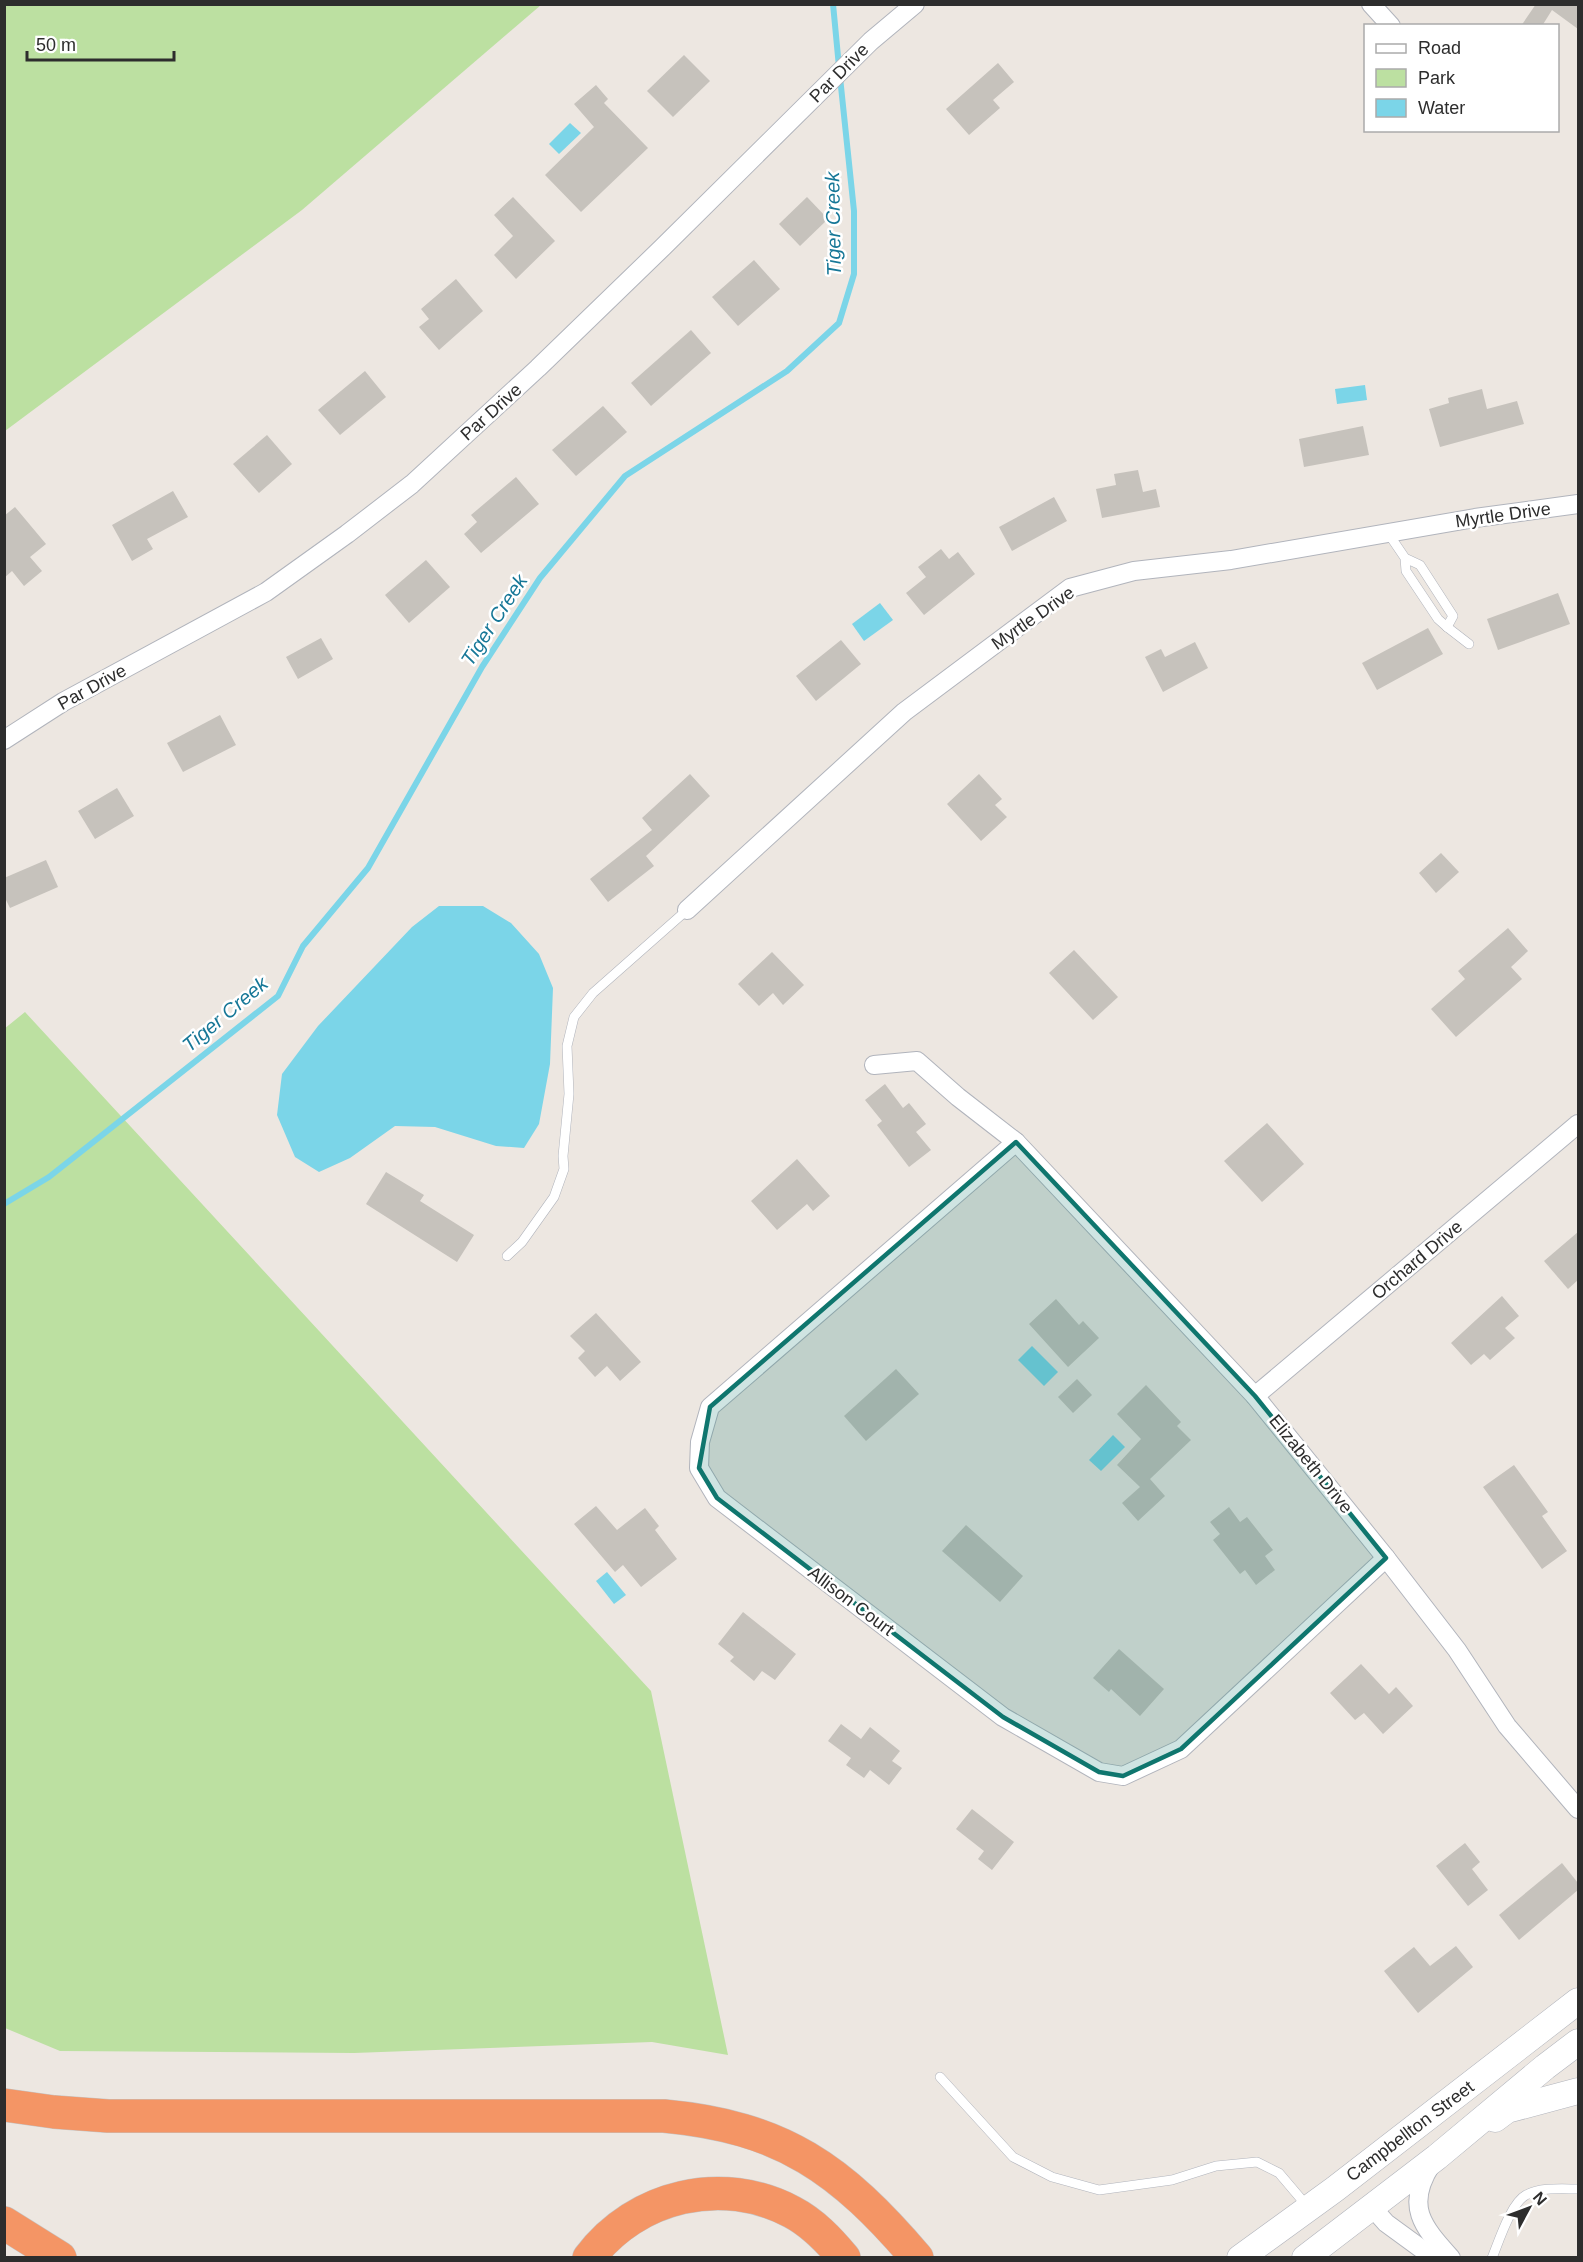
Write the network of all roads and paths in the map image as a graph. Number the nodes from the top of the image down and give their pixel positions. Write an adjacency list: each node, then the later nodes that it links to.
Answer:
1 (915, 4): 9 (street, Par Drive)
2 (1371, 4): 3 (street)
3 (1389, 24)
4 (1578, 504): 5 (street, Myrtle Drive)
5 (1388, 533): 6 (lane); 10 (street, Myrtle Drive)
6 (1405, 558): 7 (lane); 7 (lane)
7 (1447, 627): 8 (lane)
8 (1469, 644)
9 (4, 740)
10 (687, 910): 14 (lane)
11 (874, 1065): 13 (street, Elizabeth Drive)
12 (1578, 1124): 15 (street, Orchard Drive)
13 (1016, 1142): 15 (street, Elizabeth Drive); 16 (street, Allison Court)
14 (507, 1256)
15 (1255, 1396): 16 (street, Elizabeth Drive)
16 (1386, 1558): 17 (street, Elizabeth Drive)
17 (1578, 1809)
18 (1578, 2001): 23 (main road, Campbellton Street)
19 (1578, 2042): 24 (main road, Campbellton Street)
20 (940, 2077): 27 (lane)
21 (1578, 2091): 24 (main road)
22 (4, 2105): 32 (highway)
23 (1417, 2125): 26 (main road); 27 (main road, Campbellton Street)
24 (1437, 2157): 26 (main road, Campbellton Street); 36 (street)
25 (1578, 2188): 37 (lane)
26 (1371, 2206): 34 (main road, Campbellton Street); 35 (street)
27 (1308, 2207): 33 (main road, Campbellton Street)
28 (4, 2223): 29 (highway)
29 (60, 2258)
30 (589, 2258): 31 (highway)
31 (844, 2258)
32 (917, 2258)
33 (1240, 2258)
34 (1305, 2258)
35 (1434, 2258)
36 (1450, 2258)
37 (1492, 2258)

